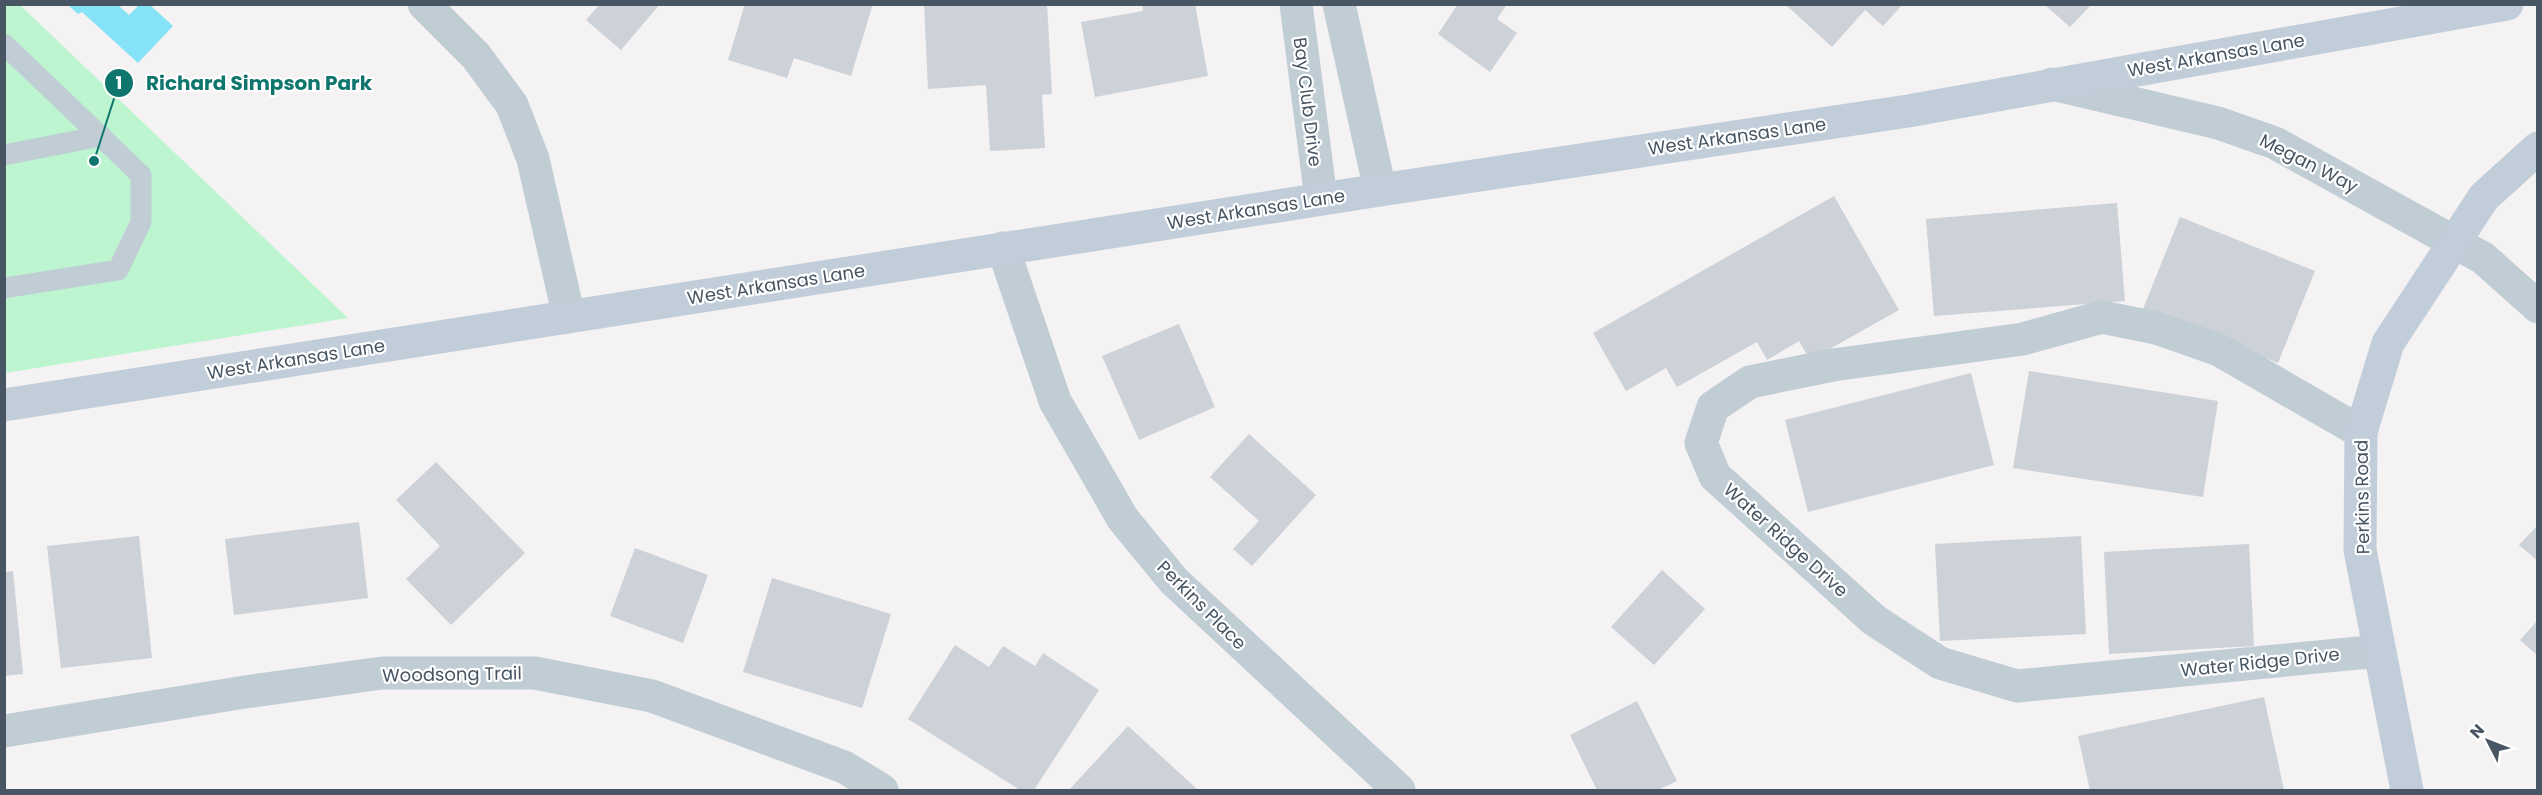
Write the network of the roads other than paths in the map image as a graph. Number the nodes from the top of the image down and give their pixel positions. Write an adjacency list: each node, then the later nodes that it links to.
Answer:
1 (424, 4): 16 (street)
2 (1296, 4): 11 (street, Bay Club Drive)
3 (1339, 4): 10 (street)
4 (2507, 4): 6 (street, West Arkansas Lane)
5 (4, 44): 7 (lane)
6 (2050, 84): 10 (street, West Arkansas Lane); 12 (street, Megan Way)
7 (101, 136): 9 (lane); 14 (lane)
8 (2538, 148): 12 (street, Perkins Road)
9 (4, 155)
10 (1380, 190): 11 (street, West Arkansas Lane)
11 (1321, 199): 13 (street, West Arkansas Lane)
12 (2454, 242): 15 (street, Megan Way); 18 (street, Perkins Road)
13 (1003, 248): 16 (street, West Arkansas Lane); 22 (street, Perkins Place)
14 (4, 288)
15 (2538, 307)
16 (569, 317): 17 (street, West Arkansas Lane)
17 (4, 405)
18 (2361, 432): 19 (street, Perkins Road); 19 (street, Water Ridge Drive)
19 (2379, 651): 23 (street, Perkins Road)
20 (4, 731): 21 (street, Woodsong Trail)
21 (882, 790)
22 (1399, 790)
23 (2407, 790)

